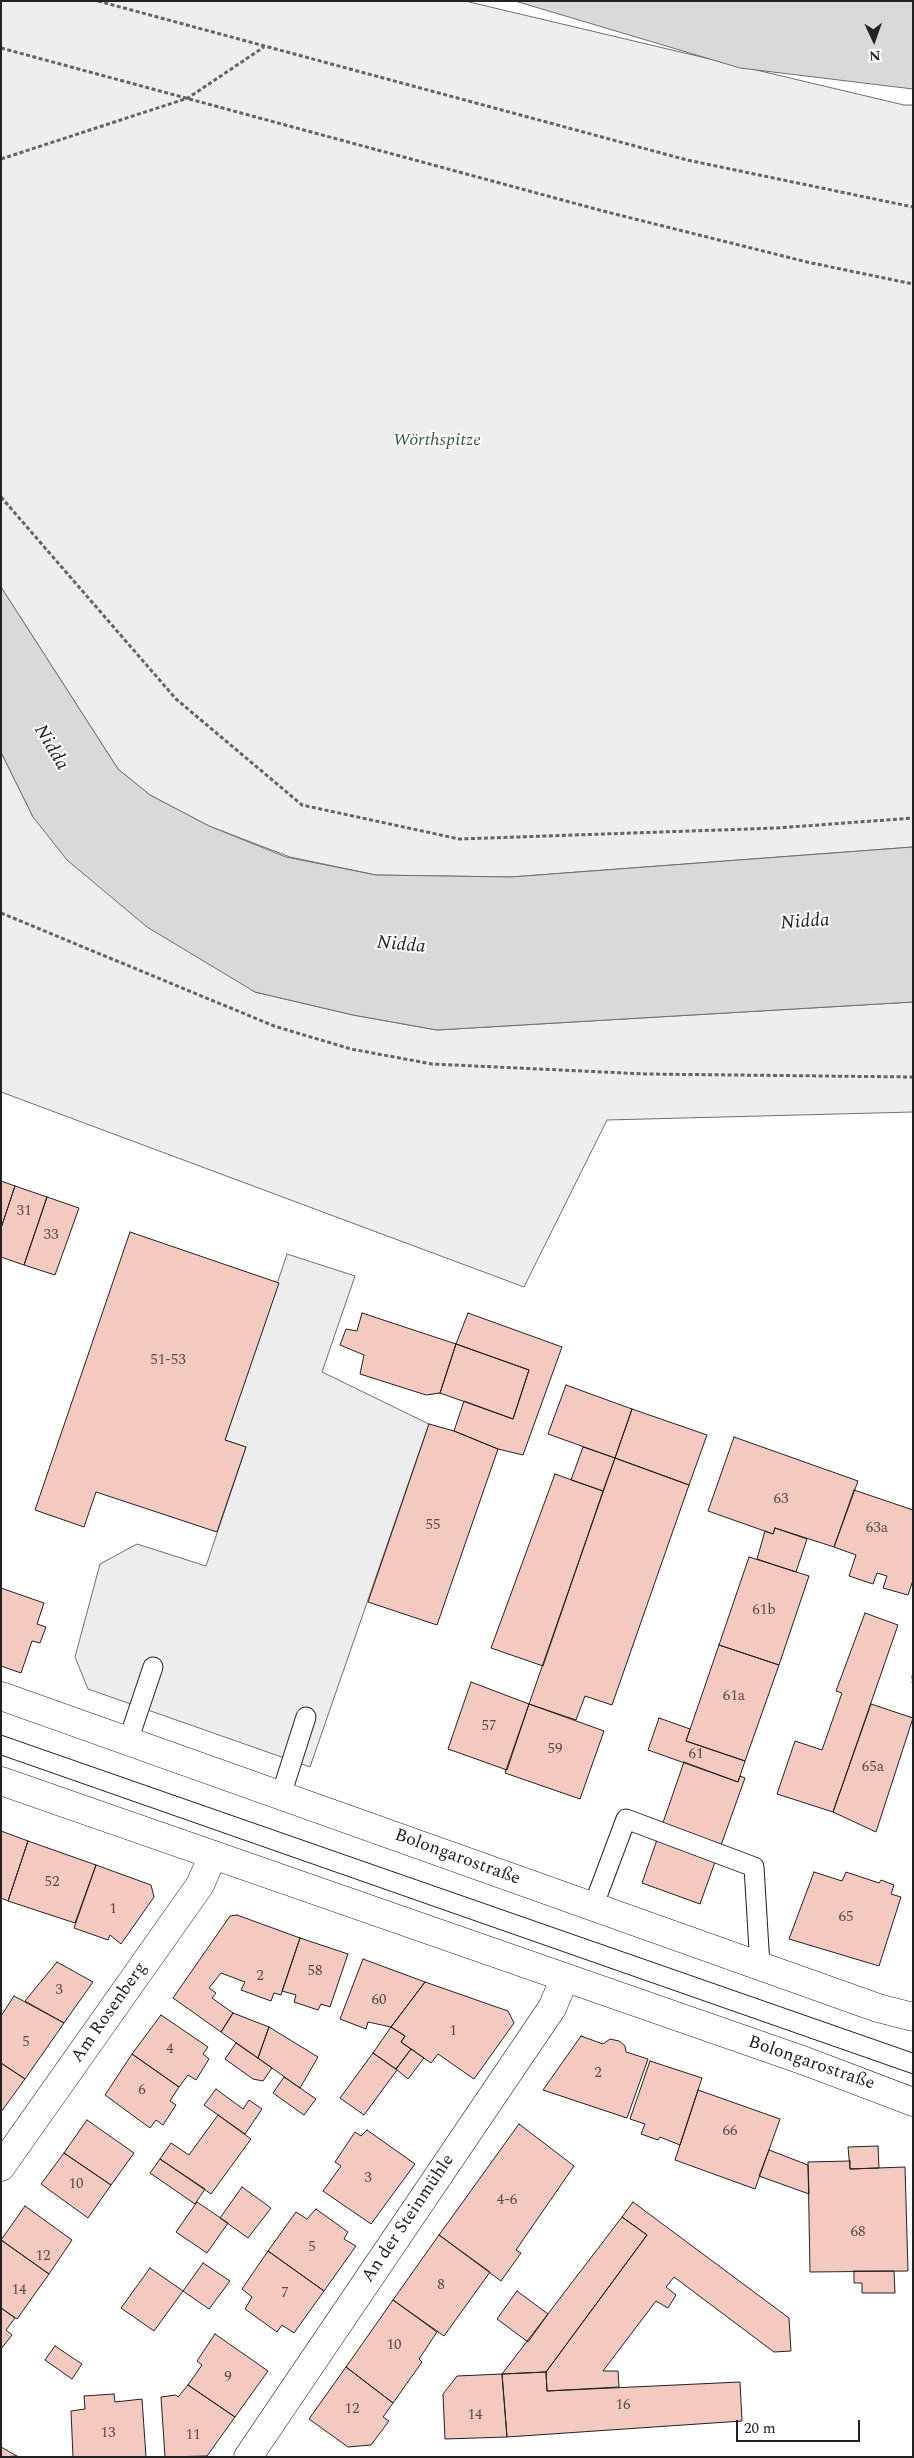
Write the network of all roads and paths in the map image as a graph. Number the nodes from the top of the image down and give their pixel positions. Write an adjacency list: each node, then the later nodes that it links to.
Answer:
1 (98, 1): 2 (path)
2 (264, 46): 4 (path); 6 (path)
3 (1, 48): 4 (path)
4 (188, 98): 5 (path); 7 (path)
5 (1, 159)
6 (913, 207)
7 (913, 284)
8 (1, 497): 9 (path)
9 (913, 818)
10 (1, 913): 11 (path)
11 (913, 1077)
12 (154, 1667): 17 (lane)
13 (913, 1675): 14 (path)
14 (913, 1683)
15 (1, 1696): 17 (main road, Bolongarostraße)
16 (306, 1717): 19 (lane)
17 (128, 1741): 19 (main road, Bolongarostraße)
18 (1, 1781): 20 (main road, Bolongarostraße)
19 (281, 1795): 21 (main road, Bolongarostraße)
20 (213, 1856): 23 (main road, Bolongarostraße); 26 (main road, Am Rosenberg)
21 (593, 1907): 22 (main road, Bolongarostraße); 22 (lane)
22 (760, 1966): 24 (main road, Bolongarostraße)
23 (565, 1978): 25 (main road, Bolongarostraße); 27 (main road, An der Steinmühle)
24 (913, 2017)
25 (913, 2102)
26 (1, 2167)
27 (248, 2457)

